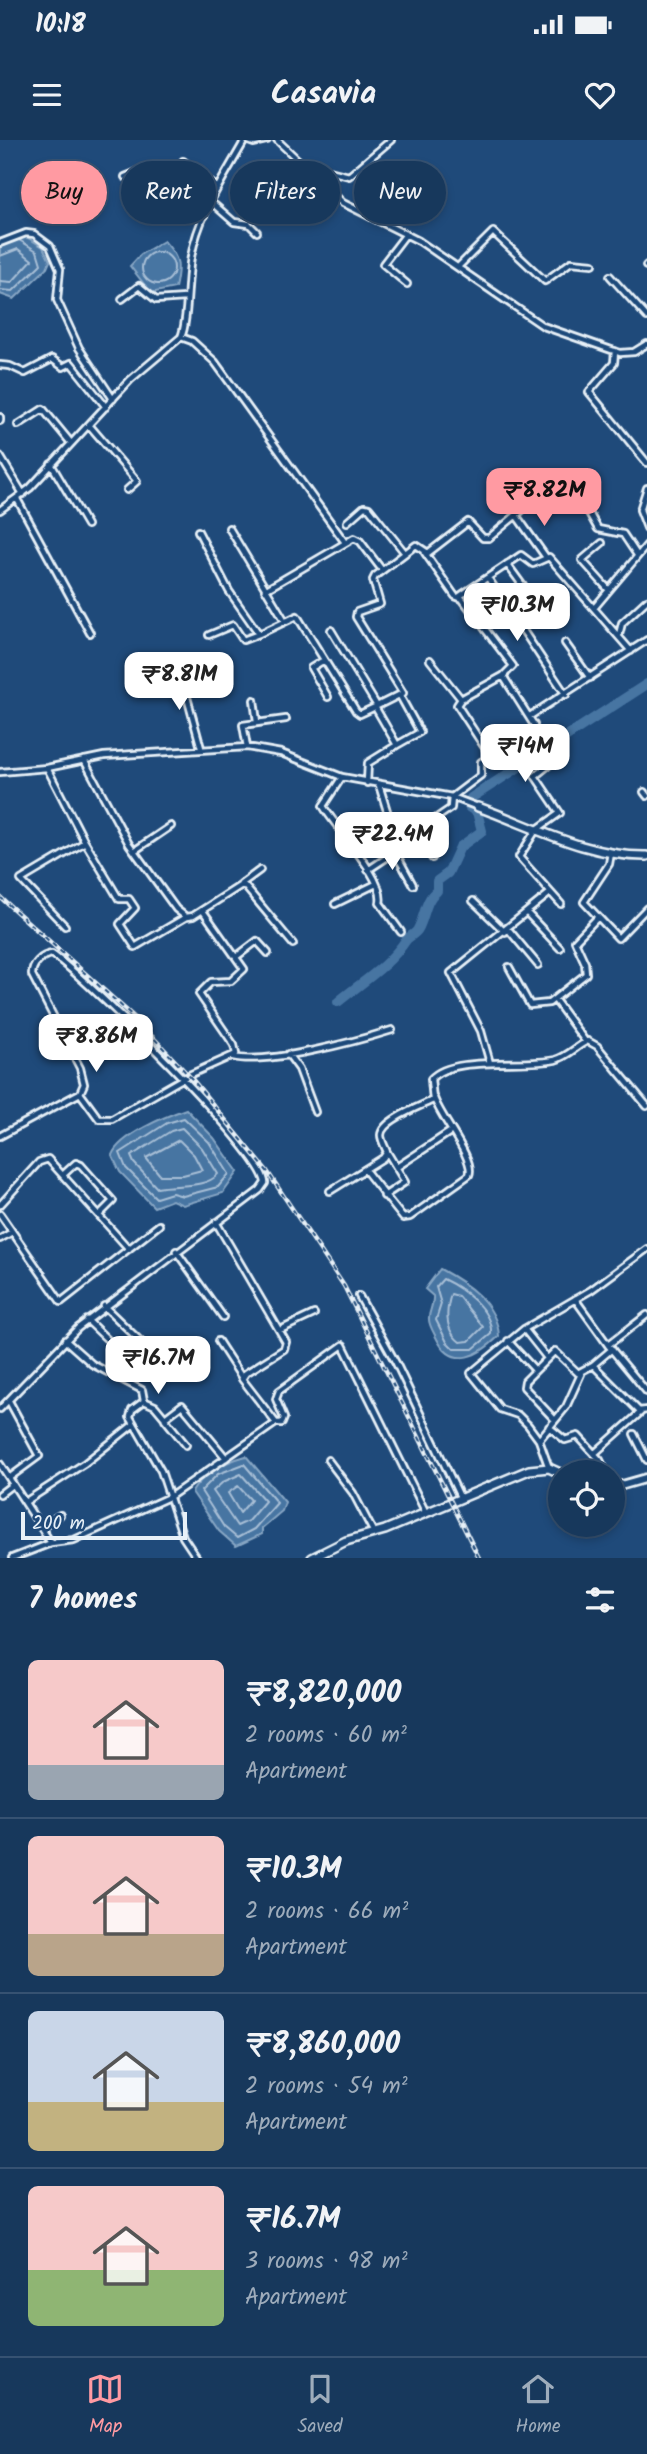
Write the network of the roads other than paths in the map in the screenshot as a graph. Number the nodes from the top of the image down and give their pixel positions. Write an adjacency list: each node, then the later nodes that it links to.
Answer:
1 (245, 140): 2 (street); 7 (street)
2 (267, 140)
3 (277, 140): 5 (street)
4 (391, 140): 6 (street)
5 (301, 161)
6 (340, 174)
7 (217, 188)
8 (340, 200): 12 (street)
9 (216, 206): 11 (street)
10 (201, 224): 18 (street)
11 (257, 232)
12 (406, 234): 15 (street); 17 (street)
13 (0, 243): 25 (street)
14 (593, 264): 15 (street)
15 (458, 267): 23 (street)
16 (610, 276): 20 (street)
17 (407, 284)
18 (185, 298): 19 (street); 21 (street)
19 (122, 299)
20 (647, 317)
21 (181, 337): 25 (street); 46 (street)
22 (647, 344): 23 (street)
23 (614, 351): 32 (street)
24 (0, 365): 26 (street)
25 (113, 398): 26 (street)
26 (106, 407): 28 (street)
27 (18, 425): 29 (street)
28 (89, 425): 29 (street); 34 (street)
29 (71, 443): 31 (street)
30 (0, 456): 35 (street)
31 (51, 464): 35 (street); 42 (street)
32 (647, 464)
33 (647, 488): 44 (street)
34 (127, 490)
35 (23, 494): 37 (street)
36 (540, 495): 40 (street)
37 (17, 499): 39 (street); 64 (street)
38 (584, 504): 51 (street)
39 (0, 510)
40 (516, 515): 49 (street); 52 (street)
41 (347, 522): 50 (street)
42 (88, 525)
43 (229, 528): 57 (street)
44 (647, 528)
45 (198, 531): 65 (street)
46 (344, 541): 54 (street); 57 (street)
47 (602, 544): 56 (street)
48 (647, 545): 51 (street)
49 (425, 552): 50 (street); 58 (street)
50 (405, 553): 54 (street)
51 (637, 555): 56 (street)
52 (545, 556): 53 (street); 60 (street)
53 (507, 565): 55 (street); 61 (street)
54 (382, 570): 77 (street)
55 (488, 578): 58 (street); 76 (street)
56 (608, 589): 60 (street)
57 (265, 590): 62 (street)
58 (460, 598): 73 (street)
59 (647, 600): 67 (street)
60 (594, 608): 67 (street)
61 (542, 612)
62 (285, 621): 65 (street); 71 (street)
63 (331, 630): 81 (street)
64 (90, 634)
65 (259, 634): 66 (street)
66 (209, 635)
67 (619, 636): 70 (street)
68 (647, 640): 70 (street)
69 (565, 643): 74 (street)
70 (631, 651): 74 (street)
71 (324, 660): 78 (street); 81 (street)
72 (430, 660): 79 (street)
73 (503, 676): 79 (street); 82 (street)
74 (590, 678): 76 (street)
75 (151, 689): 87 (street)
76 (566, 695): 82 (street)
77 (400, 696): 81 (street); 85 (street)
78 (328, 697)
79 (461, 699): 88 (street)
80 (254, 700): 84 (street)
81 (376, 706): 85 (street)
82 (530, 716): 88 (street)
83 (286, 719): 84 (street)
84 (257, 722): 86 (street)
85 (397, 745): 94 (street)
86 (247, 747): 87 (street); 93 (street)
87 (201, 748): 90 (street)
88 (491, 757): 96 (street)
89 (556, 759): 100 (street)
90 (84, 760): 91 (street); 103 (street)
91 (47, 768): 92 (street); 102 (street)
92 (0, 772)
93 (342, 777): 94 (street); 109 (street)
94 (367, 783): 95 (street)
95 (379, 785): 96 (street); 98 (street)
96 (452, 797): 97 (street); 101 (street)
97 (478, 807): 100 (street)
98 (388, 814)
99 (171, 825): 103 (street)
100 (536, 830): 104 (street); 113 (street)
101 (419, 832): 105 (street); 107 (street)
102 (85, 842): 120 (street); 122 (street)
103 (134, 852): 120 (street)
104 (611, 852): 106 (street); 121 (street)
105 (396, 853): 109 (street); 112 (street)
106 (647, 856)
107 (432, 858)
108 (260, 870): 110 (street)
109 (368, 870): 111 (street)
110 (240, 884): 118 (street); 125 (street)
111 (376, 884): 115 (street); 124 (street)
112 (413, 886)
113 (550, 893): 116 (street); 119 (street)
114 (473, 901): 123 (street)
115 (335, 904)
116 (561, 904)
117 (647, 908): 121 (street)
118 (203, 911): 120 (street); 128 (street)
119 (527, 913): 123 (street); 126 (street)
120 (186, 917)
121 (597, 918): 131 (street)
122 (65, 926)
123 (507, 930): 129 (street); 136 (street)
124 (401, 932)
125 (293, 944)
126 (560, 948)
127 (268, 953): 128 (street)
128 (236, 957): 135 (street)
129 (538, 965)
130 (509, 967): 131 (street)
131 (555, 1000): 133 (street)
132 (392, 1030): 134 (street)
133 (585, 1041): 136 (street); 140 (street)
134 (287, 1054): 135 (street); 141 (street)
135 (233, 1057): 137 (street)
136 (490, 1063): 139 (street)
137 (182, 1079): 138 (street); 138 (street); 153 (street)
138 (80, 1093): 143 (street)
139 (434, 1097): 142 (street); 144 (street)
140 (647, 1106)
141 (315, 1112)
142 (450, 1132): 145 (street); 149 (street)
143 (0, 1136)
144 (387, 1152): 145 (street); 146 (street)
145 (397, 1167): 149 (street)
146 (365, 1170): 148 (street); 149 (street)
147 (64, 1174): 150 (street); 152 (street); 152 (street)
148 (330, 1191)
149 (384, 1196)
150 (0, 1205)
151 (0, 1214): 155 (street)
152 (100, 1214): 157 (street)
153 (216, 1222): 159 (street); 168 (street)
154 (159, 1225): 157 (street)
155 (12, 1232): 156 (street); 157 (street)
156 (0, 1239)
157 (129, 1249)
158 (647, 1250): 161 (street)
159 (176, 1251): 162 (street); 165 (street)
160 (359, 1296): 207 (street)
161 (575, 1299): 167 (street); 173 (street)
162 (104, 1306): 166 (street); 175 (street)
163 (314, 1314): 168 (street)
164 (647, 1315): 173 (street)
165 (223, 1317)
166 (88, 1320): 169 (street); 172 (street)
167 (524, 1329): 171 (street); 174 (street)
168 (280, 1330): 179 (street)
169 (65, 1340): 181 (street); 182 (street)
170 (218, 1340): 179 (street)
171 (509, 1341): 177 (street); 191 (street)
172 (110, 1342)
173 (610, 1347): 176 (street); 180 (street)
174 (547, 1358): 177 (street); 178 (street)
175 (162, 1362)
176 (593, 1366): 178 (street); 184 (street)
177 (535, 1370): 186 (street)
178 (581, 1374): 186 (street)
179 (242, 1379): 187 (street)
180 (647, 1392)
181 (9, 1401): 183 (street); 201 (street)
182 (144, 1401): 185 (street); 188 (street)
183 (0, 1409)
184 (644, 1411): 193 (street)
185 (165, 1418): 192 (street); 194 (street)
186 (555, 1420): 189 (street)
187 (276, 1423): 194 (street); 209 (street)
188 (134, 1424): 206 (street); 208 (street)
189 (550, 1427): 191 (street); 193 (street)
190 (634, 1434): 197 (street)
191 (539, 1440): 199 (street)
192 (186, 1446)
193 (595, 1453): 196 (street)
194 (226, 1458): 206 (street)
195 (328, 1460): 212 (street)
196 (599, 1460)
197 (647, 1460)
198 (0, 1464): 201 (street)
199 (548, 1465)
200 (548, 1468): 207 (street)
201 (9, 1478): 203 (street)
202 (647, 1478): 204 (street)
203 (13, 1484): 205 (street); 208 (street)
204 (625, 1484)
205 (0, 1493)
206 (171, 1496): 213 (street); 215 (street)
207 (460, 1497): 209 (street)
208 (25, 1503): 211 (street)
209 (426, 1513): 212 (street)
210 (60, 1515): 211 (street)
211 (41, 1527): 213 (street)
212 (374, 1533): 216 (street)
213 (51, 1543): 214 (street)
214 (12, 1558)
215 (197, 1558)
216 (312, 1558)

